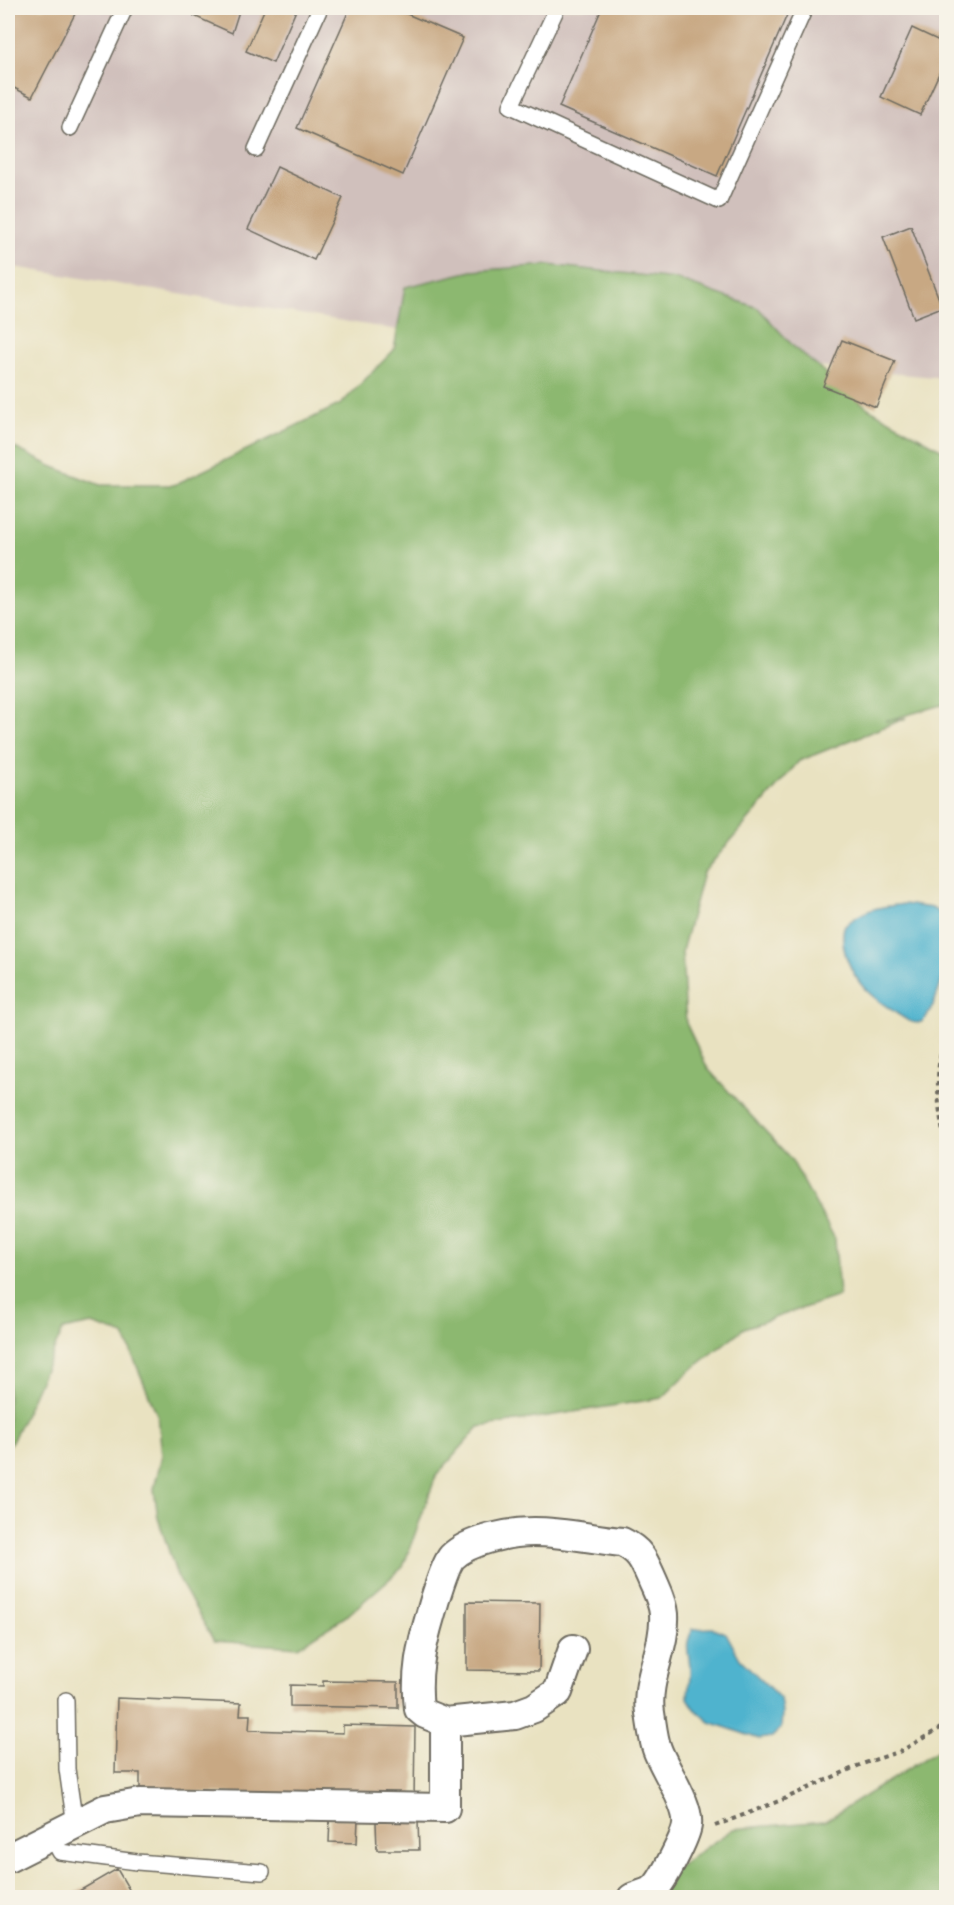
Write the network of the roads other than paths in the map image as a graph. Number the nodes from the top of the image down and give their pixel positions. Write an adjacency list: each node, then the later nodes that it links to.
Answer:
1 (125, 8): 7 (lane)
2 (320, 8): 8 (lane)
3 (556, 8): 4 (lane)
4 (806, 8)
5 (942, 8): 6 (lane)
6 (946, 10)
7 (70, 128)
8 (256, 149)
9 (573, 1649): 11 (street)
10 (66, 1700): 12 (lane)
11 (445, 1722): 12 (street); 15 (street)
12 (63, 1831): 13 (street); 14 (lane)
13 (8, 1858)
14 (262, 1872)
15 (632, 1898)

